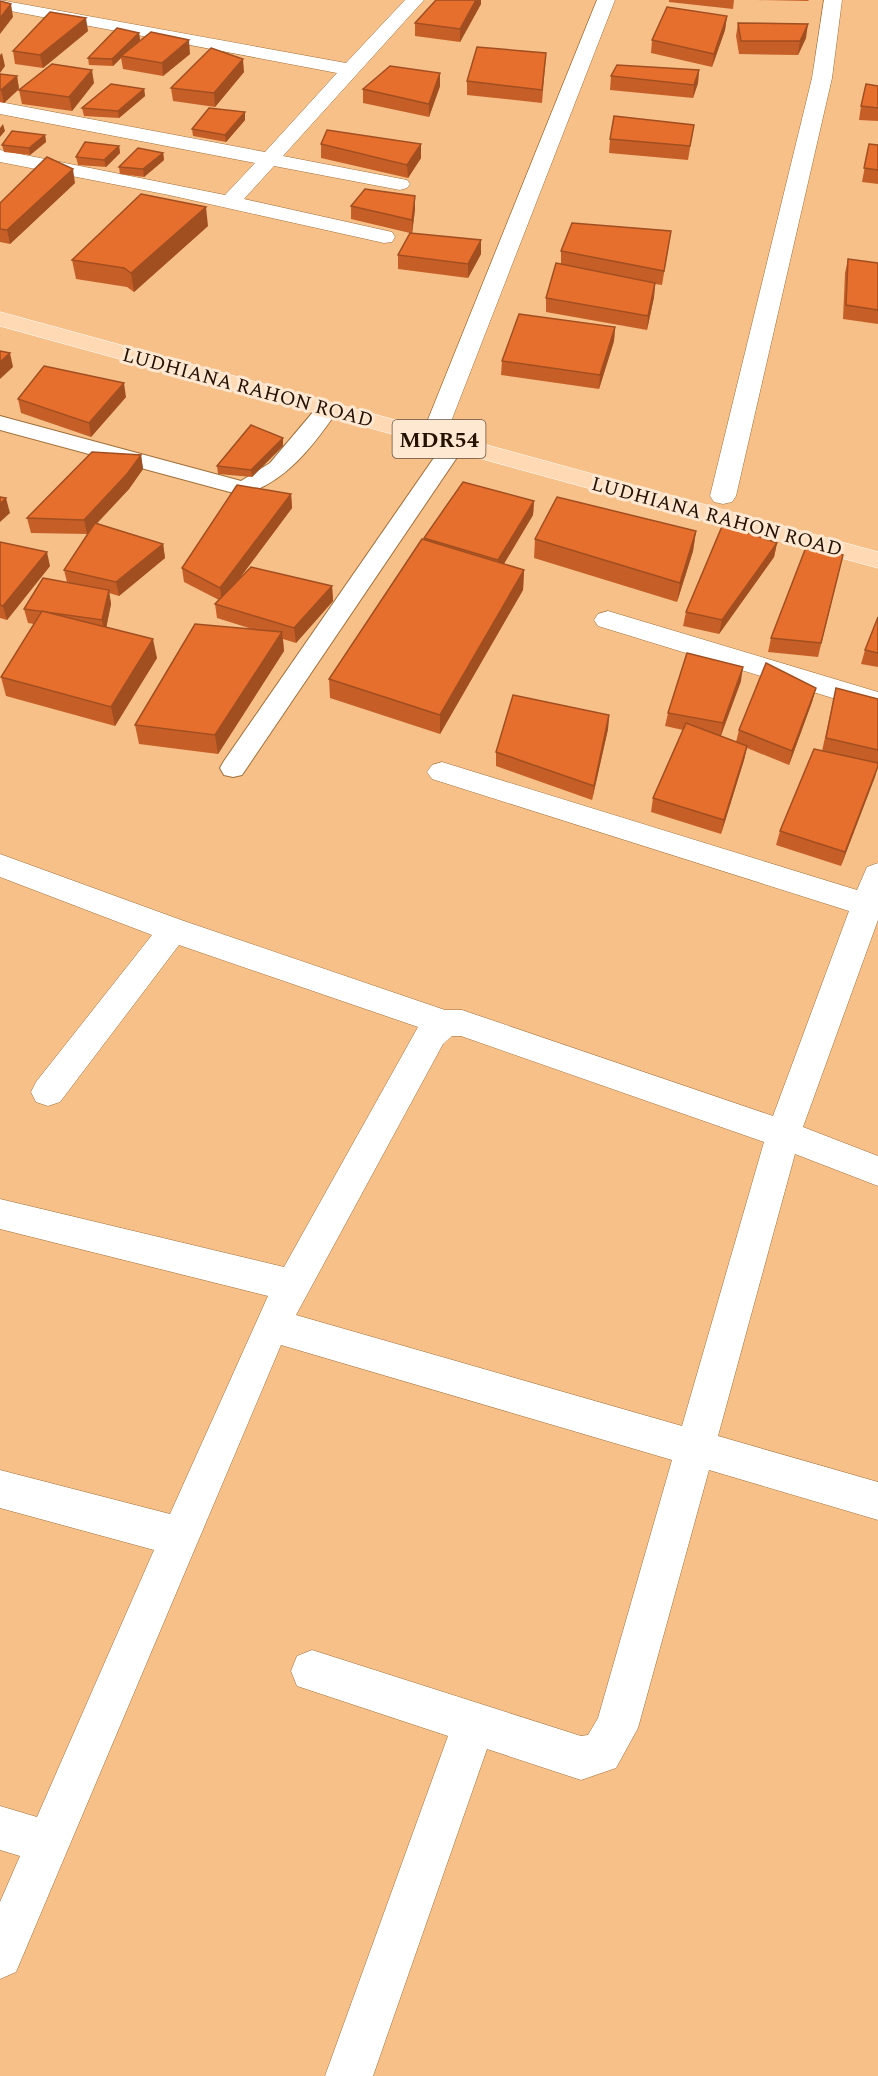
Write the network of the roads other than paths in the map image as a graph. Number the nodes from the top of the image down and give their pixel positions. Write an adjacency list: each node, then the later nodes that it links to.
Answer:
1 (415, 0): 5 (street)
2 (606, 0): 16 (street)
3 (833, 0): 17 (street)
4 (0, 4): 5 (street)
5 (351, 70): 8 (street)
6 (0, 108): 8 (street)
7 (0, 156): 10 (street)
8 (271, 159): 9 (street); 10 (street)
9 (400, 184)
10 (230, 202): 11 (street)
11 (384, 237)
12 (0, 299): 16 (main road, LUDHIANA RAHON ROAD / MDR54)
13 (0, 319): 14 (main road, LUDHIANA RAHON ROAD / MDR54)
14 (327, 410): 15 (lane); 16 (main road, LUDHIANA RAHON ROAD / MDR54)
15 (0, 423)
16 (443, 433): 17 (main road, LUDHIANA RAHON ROAD / MDR54); 19 (main road, LUDHIANA RAHON ROAD / MDR54); 22 (lane)
17 (723, 496): 18 (main road, LUDHIANA RAHON ROAD / MDR54)
18 (878, 538)
19 (878, 560)
20 (608, 620): 21 (street)
21 (878, 702)
22 (233, 768)
23 (442, 772): 25 (street)
24 (0, 865): 26 (street)
25 (874, 895): 29 (street)
26 (173, 930): 27 (street); 28 (street)
27 (445, 1023): 29 (street); 32 (street)
28 (48, 1092)
29 (783, 1134): 30 (street); 34 (street)
30 (878, 1171)
31 (0, 1214): 32 (street)
32 (291, 1285): 33 (street)
33 (271, 1325): 34 (street); 37 (street)
34 (695, 1448): 36 (street); 39 (street)
35 (0, 1489): 37 (street)
36 (878, 1501)
37 (181, 1537): 41 (street)
38 (312, 1671): 39 (street)
39 (474, 1724): 43 (street)
40 (0, 1828): 41 (street)
41 (48, 1842): 42 (street)
42 (0, 1956)
43 (349, 2076)

